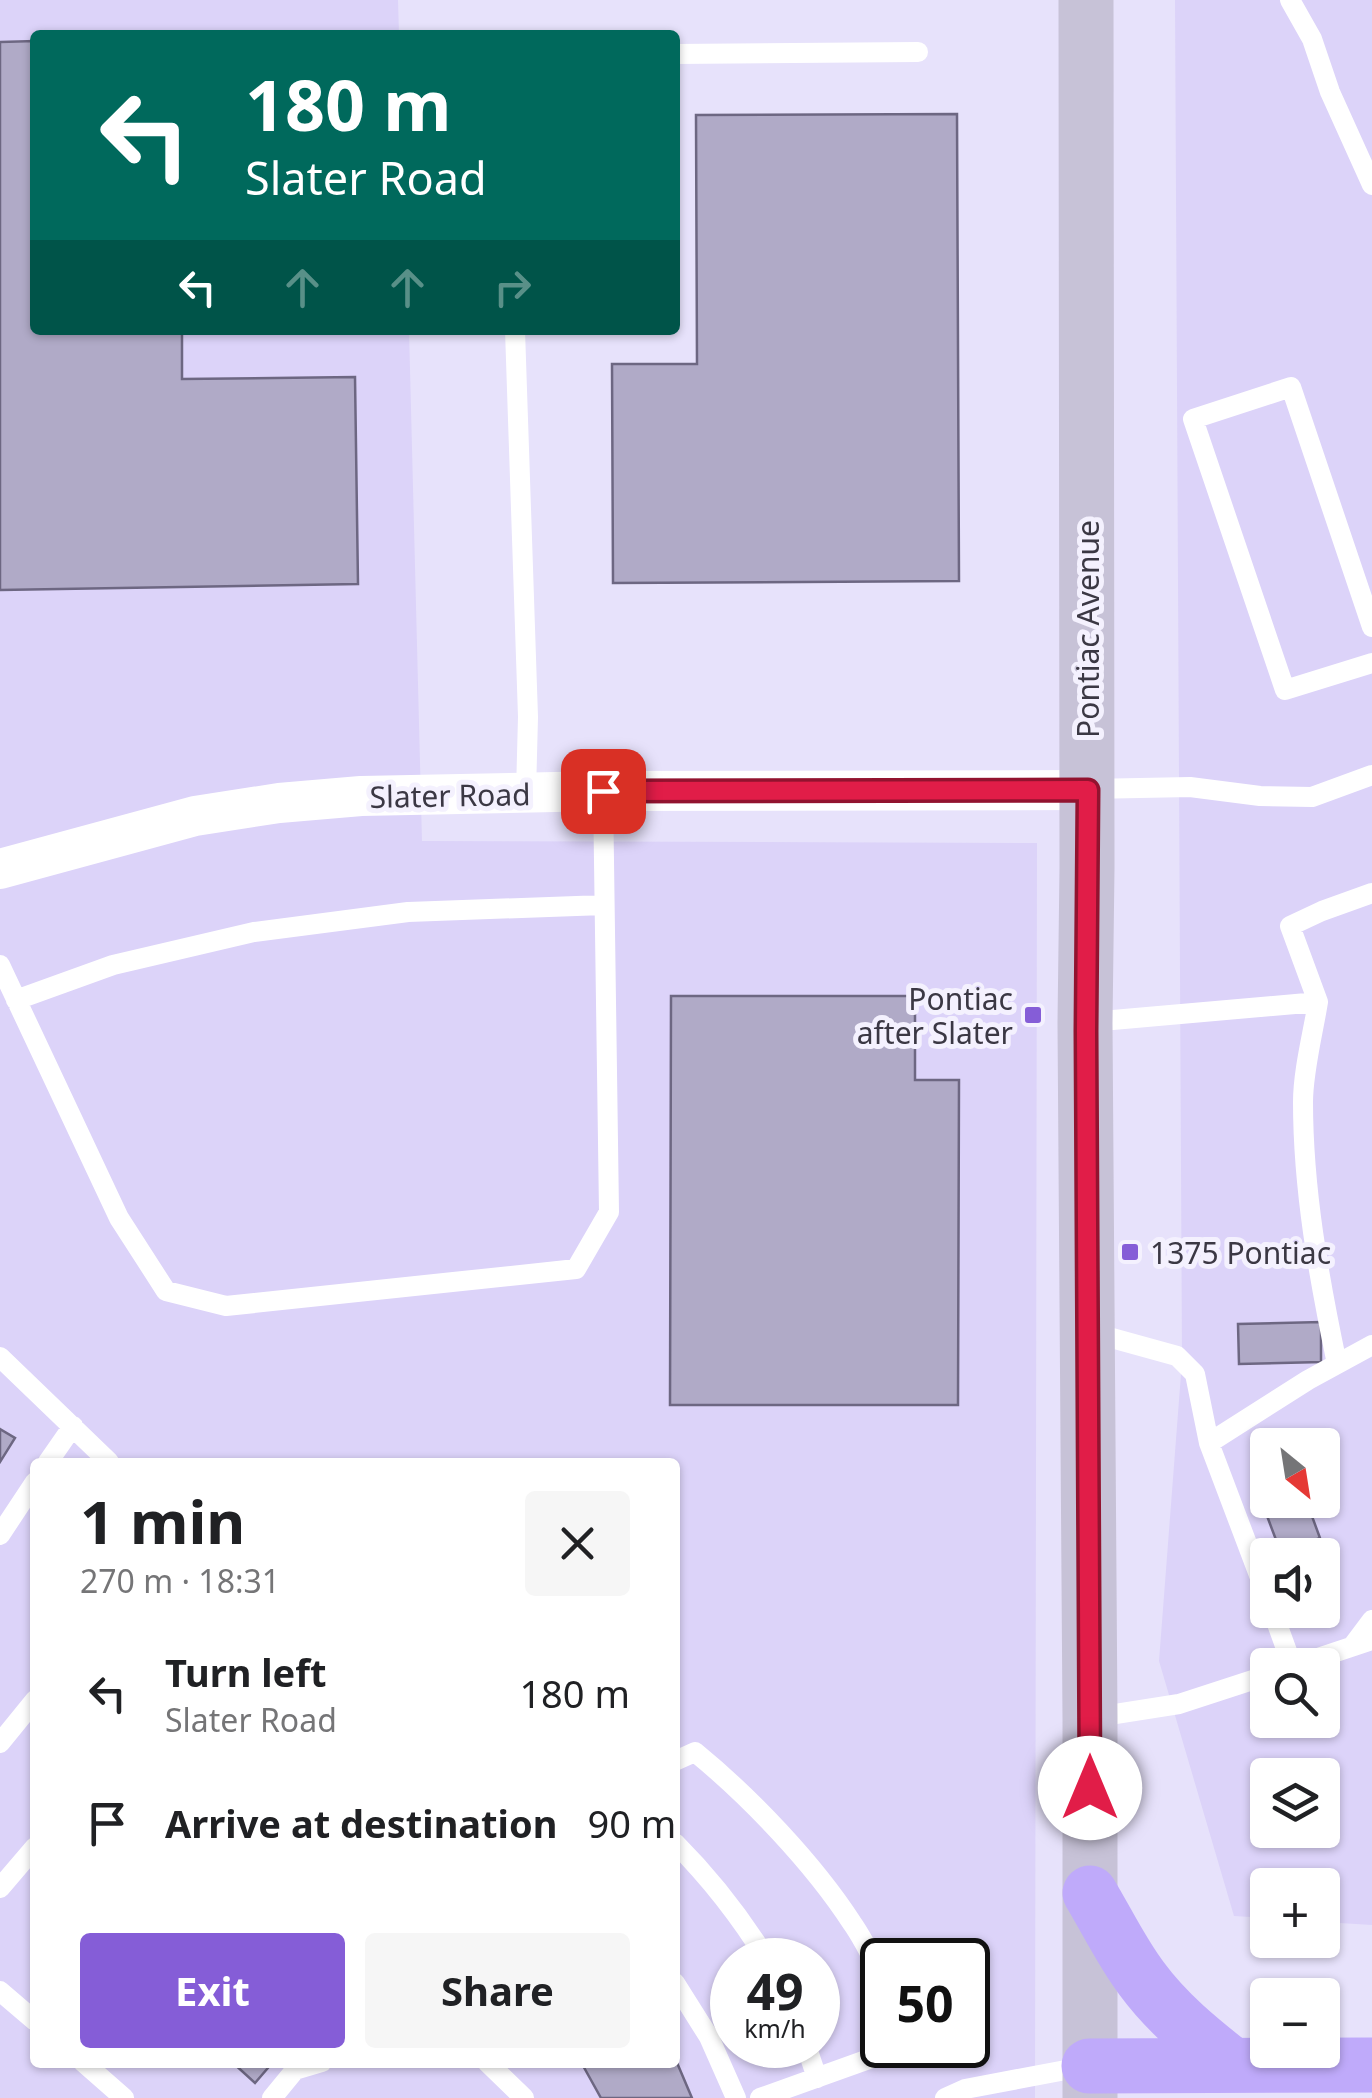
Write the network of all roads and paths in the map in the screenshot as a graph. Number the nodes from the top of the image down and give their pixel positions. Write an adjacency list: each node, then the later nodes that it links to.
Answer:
1 (1086, 0): 10 (main road, Pontiac Avenue)
2 (1290, 0): 5 (lane)
3 (918, 52): 4 (lane)
4 (680, 54)
5 (1372, 186)
6 (514, 335): 12 (lane)
7 (1372, 627): 8 (lane)
8 (1372, 663)
9 (1372, 775): 10 (lane)
10 (1088, 790): 11 (street, Slater Road); 19 (main road, Pontiac Avenue)
11 (603, 791): 12 (street, Slater Road); 15 (lane)
12 (526, 793): 13 (street, Slater Road)
13 (0, 869)
14 (1372, 893): 18 (lane)
15 (604, 906): 17 (lane); 17 (lane)
16 (0, 965): 17 (lane)
17 (12, 993)
18 (1318, 1002): 19 (lane); 23 (lane)
19 (1086, 1022): 20 (main road, Pontiac Avenue)
20 (1087, 1331): 25 (lane); 35 (main road, Pontiac Avenue)
21 (1372, 1345): 23 (lane)
22 (0, 1357): 24 (lane)
23 (1336, 1364): 25 (lane)
24 (72, 1426): 26 (lane); 27 (lane)
25 (1209, 1443): 30 (lane)
26 (51, 1458)
27 (104, 1458)
28 (30, 1490): 29 (lane)
29 (0, 1535)
30 (1250, 1551)
31 (1372, 1620): 32 (lane)
32 (1363, 1642)
33 (1250, 1681): 35 (lane)
34 (30, 1706): 36 (lane)
35 (1090, 1718): 41 (main road, Pontiac Avenue)
36 (0, 1743)
37 (680, 1760): 43 (lane)
38 (680, 1849): 42 (lane)
39 (30, 1853): 40 (lane)
40 (0, 1888)
41 (1090, 1893): 48 (highway); 55 (main road, Pontiac Avenue)
42 (753, 1938)
43 (861, 1938)
44 (0, 1991): 46 (lane)
45 (680, 1991): 59 (lane)
46 (30, 2017)
47 (860, 2062): 54 (lane)
48 (1232, 2065): 49 (highway); 55 (highway)
49 (1372, 2065)
50 (90, 2068): 56 (lane)
51 (302, 2068): 57 (lane)
52 (493, 2068): 58 (lane)
53 (814, 2068): 54 (lane)
54 (817, 2078): 60 (lane)
55 (1090, 2082): 61 (lane)
56 (124, 2098)
57 (272, 2098)
58 (524, 2098)
59 (736, 2098)
60 (760, 2098)
61 (946, 2098)

